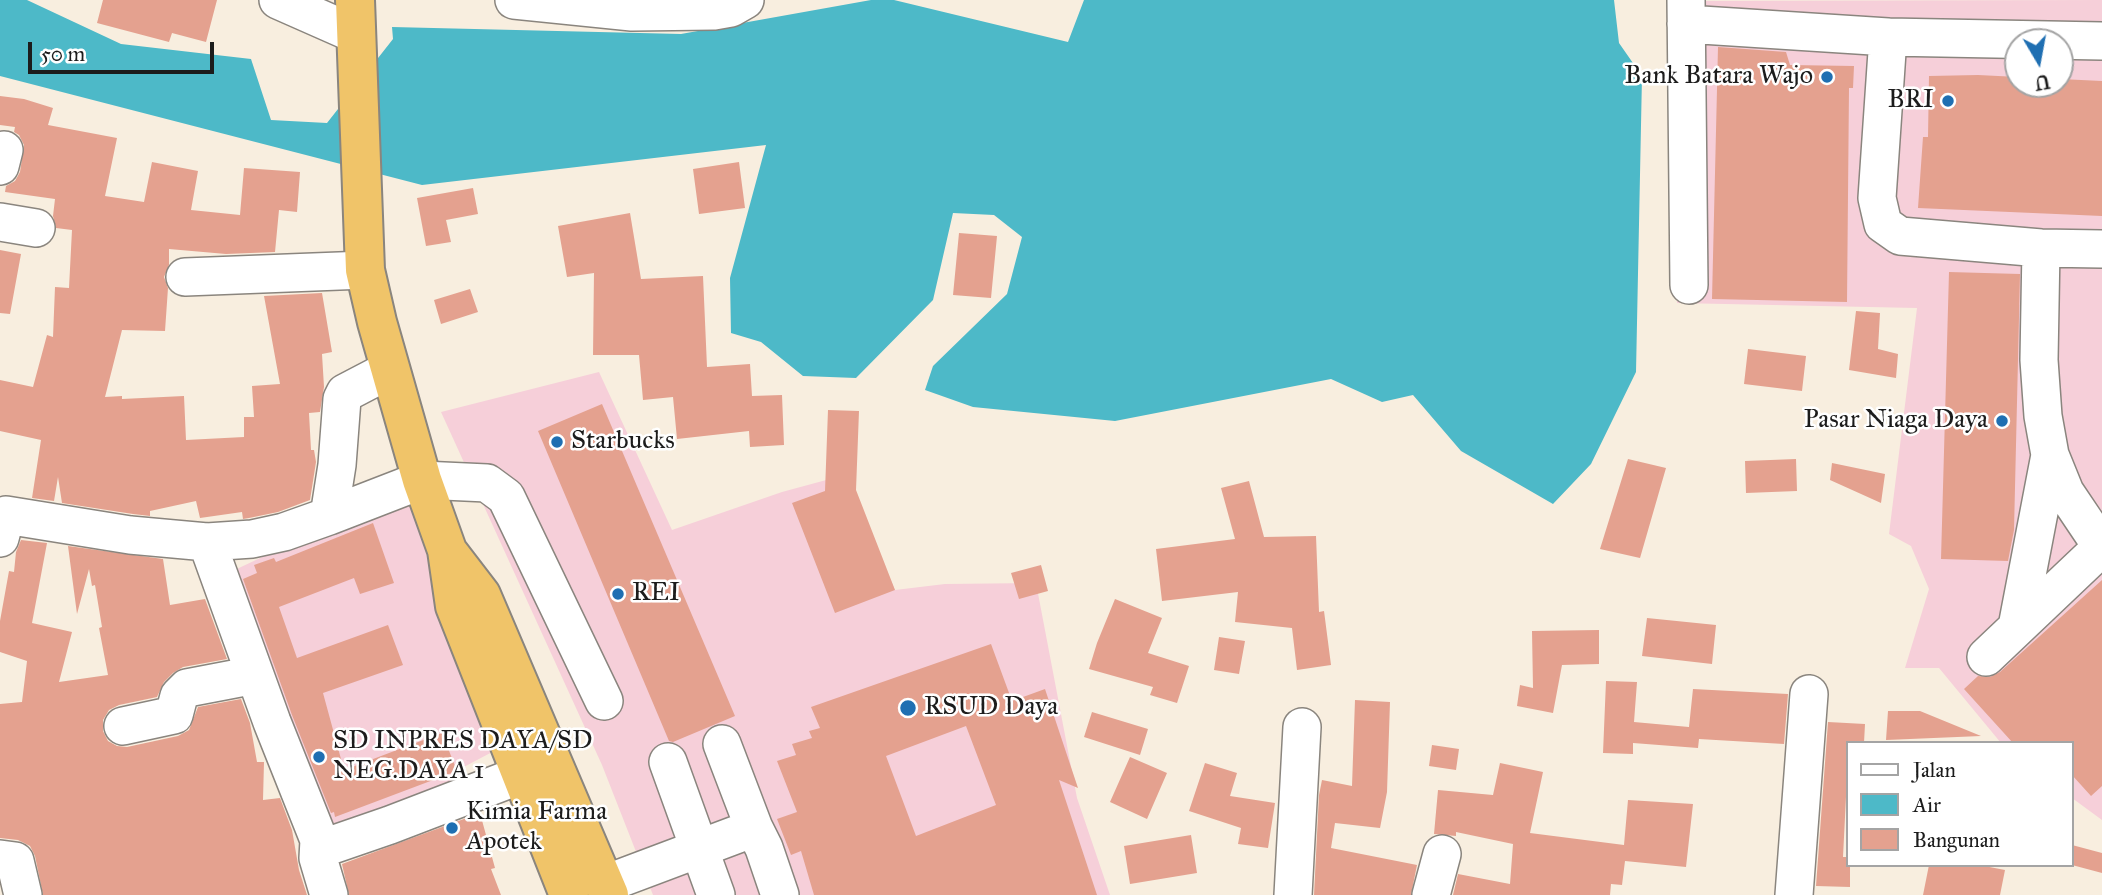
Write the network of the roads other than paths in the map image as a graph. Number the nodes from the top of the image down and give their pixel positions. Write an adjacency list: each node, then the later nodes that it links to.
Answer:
1 (278, 0): 5 (street)
2 (514, 0): 3 (street)
3 (745, 0)
4 (1686, 12): 6 (street); 14 (street)
5 (355, 25): 12 (highway)
6 (1888, 37): 7 (street); 10 (street)
7 (2102, 41)
8 (0, 222): 9 (street)
9 (36, 228)
10 (2041, 248): 11 (street); 16 (street)
11 (2102, 249)
12 (365, 270): 13 (street); 15 (highway)
13 (185, 277)
14 (1689, 285)
15 (389, 370): 17 (highway); 18 (street)
16 (2050, 455): 21 (street); 23 (street)
17 (422, 481): 18 (street); 22 (highway); 27 (street)
18 (328, 516): 20 (street)
19 (0, 536): 20 (street)
20 (207, 542): 25 (street)
21 (2102, 547): 23 (street)
22 (447, 551): 32 (highway); 38 (highway)
23 (2017, 627): 24 (street)
24 (1986, 657)
25 (255, 675): 28 (street); 34 (street)
26 (1808, 694): 46 (street)
27 (604, 701)
28 (123, 726)
29 (1302, 727): 44 (street)
30 (722, 744): 33 (street)
31 (668, 762): 35 (street)
32 (523, 774): 34 (street); 39 (highway)
33 (754, 828): 35 (street); 43 (street)
34 (319, 839): 41 (street)
35 (700, 849): 38 (street); 42 (street)
36 (1442, 854): 45 (street)
37 (0, 859): 40 (street)
38 (605, 883): 39 (highway)
39 (567, 890)
40 (23, 895)
41 (329, 895)
42 (716, 895)
43 (780, 895)
44 (1293, 895)
45 (1431, 895)
46 (1794, 895)

